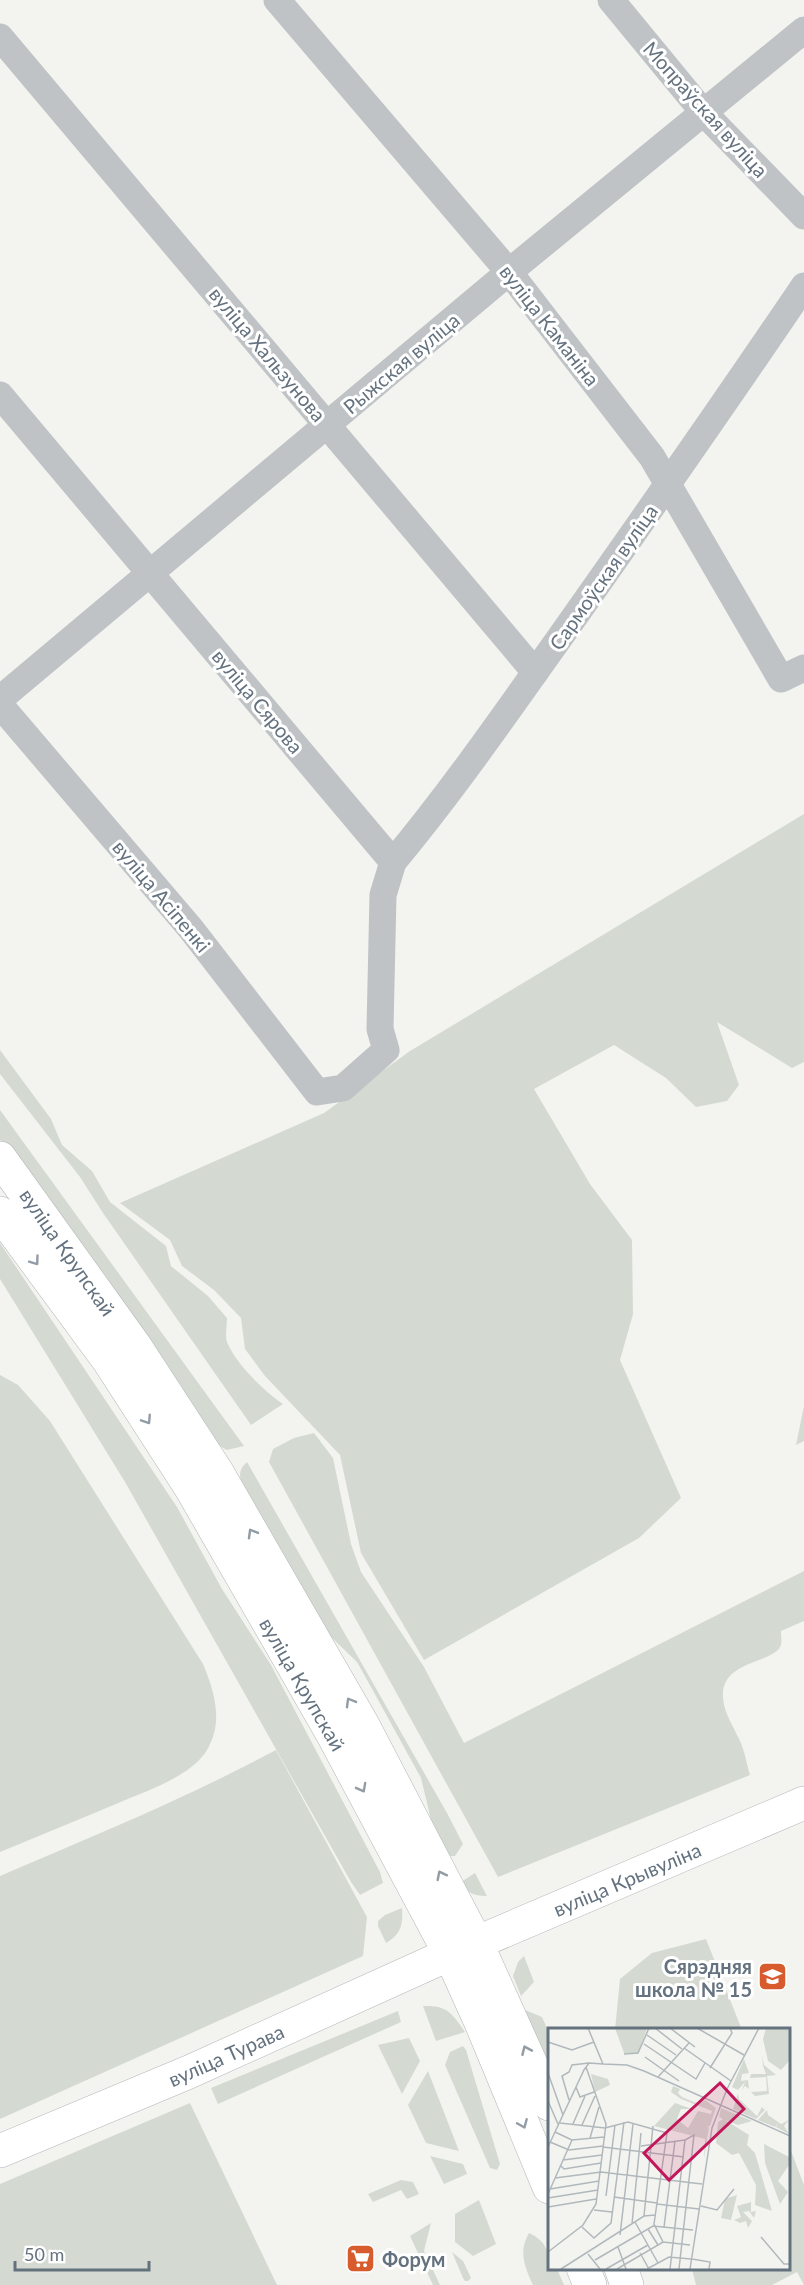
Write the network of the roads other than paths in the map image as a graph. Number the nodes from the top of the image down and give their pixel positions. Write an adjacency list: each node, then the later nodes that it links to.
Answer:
1 (277, 0): 7 (street, вуліца Каманіна)
2 (611, 0): 5 (street, Мопраўская вуліца)
3 (804, 30): 5 (street, Рыжская вуліца)
4 (0, 37): 10 (street, вуліца Хальзунова)
5 (704, 113): 6 (street, Мопраўская вуліца); 7 (street, Рыжская вуліца)
6 (804, 216)
7 (509, 272): 10 (street, Рыжская вуліца); 11 (street, вуліца Каманіна)
8 (804, 286): 11 (street, Сармоўская вуліца)
9 (0, 395): 12 (street, вуліца Сярова)
10 (328, 425): 12 (street, Рыжская вуліца); 13 (street, вуліца Хальзунова)
11 (667, 486): 13 (street, Сармоўская вуліца); 14 (street, вуліца Каманіна)
12 (152, 574): 15 (street, Рыжская вуліца); 17 (street, вуліца Сярова)
13 (535, 672): 17 (street, Сармоўская вуліца)
14 (793, 674)
15 (0, 699)
16 (0, 705): 17 (street, вуліца Асіпенкі)
17 (393, 862)
18 (0, 1158): 21 (main road, вуліца Крупскай, one-way to 18)
19 (0, 1214): 21 (main road, вуліца Крупскай, one-way to 21)
20 (804, 1803): 21 (main road, вуліца Крывуліна)
21 (464, 1949): 22 (main road, вуліца Крупскай, one-way to 21); 23 (main road, вуліца Турава); 24 (main road, вуліца Крупскай, one-way to 24)
22 (548, 2102)
23 (0, 2151)
24 (548, 2184)
25 (584, 2270): 27 (main road)
26 (622, 2270): 28 (main road)
27 (590, 2285)
28 (627, 2285)

